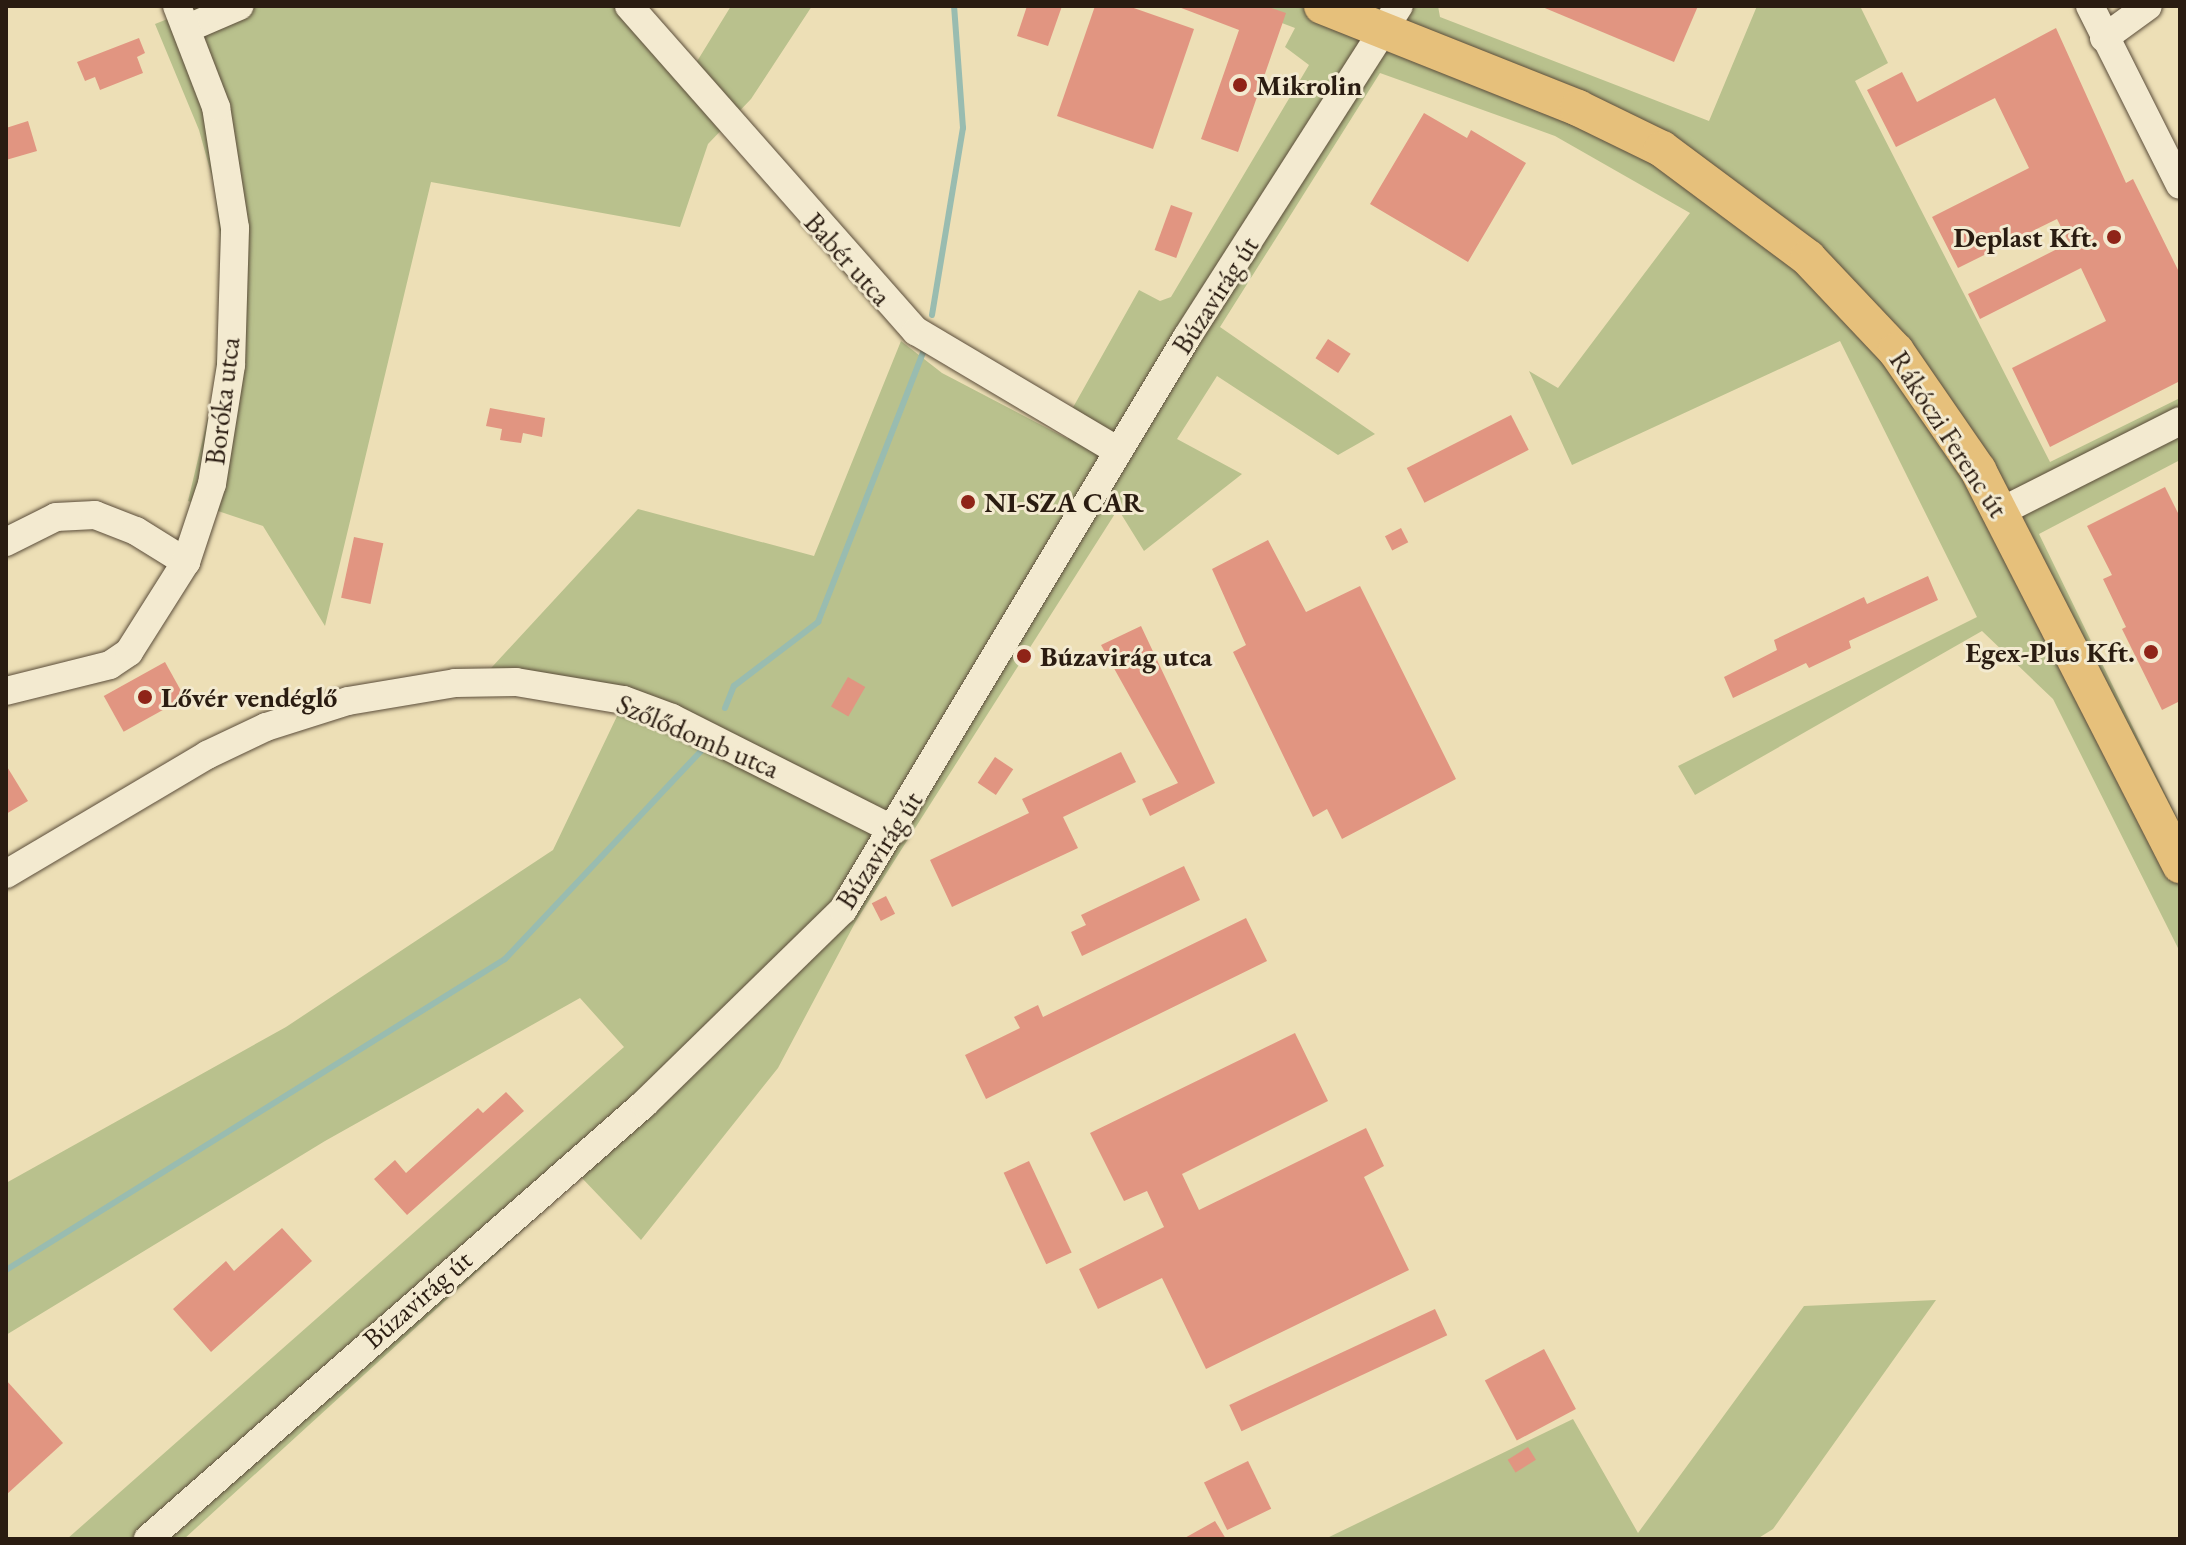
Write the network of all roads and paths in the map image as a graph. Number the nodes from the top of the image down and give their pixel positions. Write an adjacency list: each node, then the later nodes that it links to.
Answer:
1 (239, 6): 6 (street)
2 (629, 6): 11 (street, Babér utca)
3 (1322, 6): 7 (main road, Rákóczi Ferenc út)
4 (2090, 6): 8 (street)
5 (2148, 6): 8 (street)
6 (182, 17): 14 (street, Boróka utca)
7 (1392, 20): 11 (street, Búzavirág út); 12 (main road, Rákóczi Ferenc út)
8 (2104, 38): 9 (street)
9 (2180, 185)
10 (2180, 421): 12 (street)
11 (1118, 451): 16 (street, Búzavirág út)
12 (2002, 511): 17 (main road, Rákóczi Ferenc út)
13 (6, 542): 14 (street)
14 (186, 562): 15 (street, Boróka utca)
15 (6, 691)
16 (894, 830): 18 (street, Szőlődomb utca); 19 (street, Búzavirág út)
17 (2180, 865)
18 (6, 874)
19 (148, 1539)

